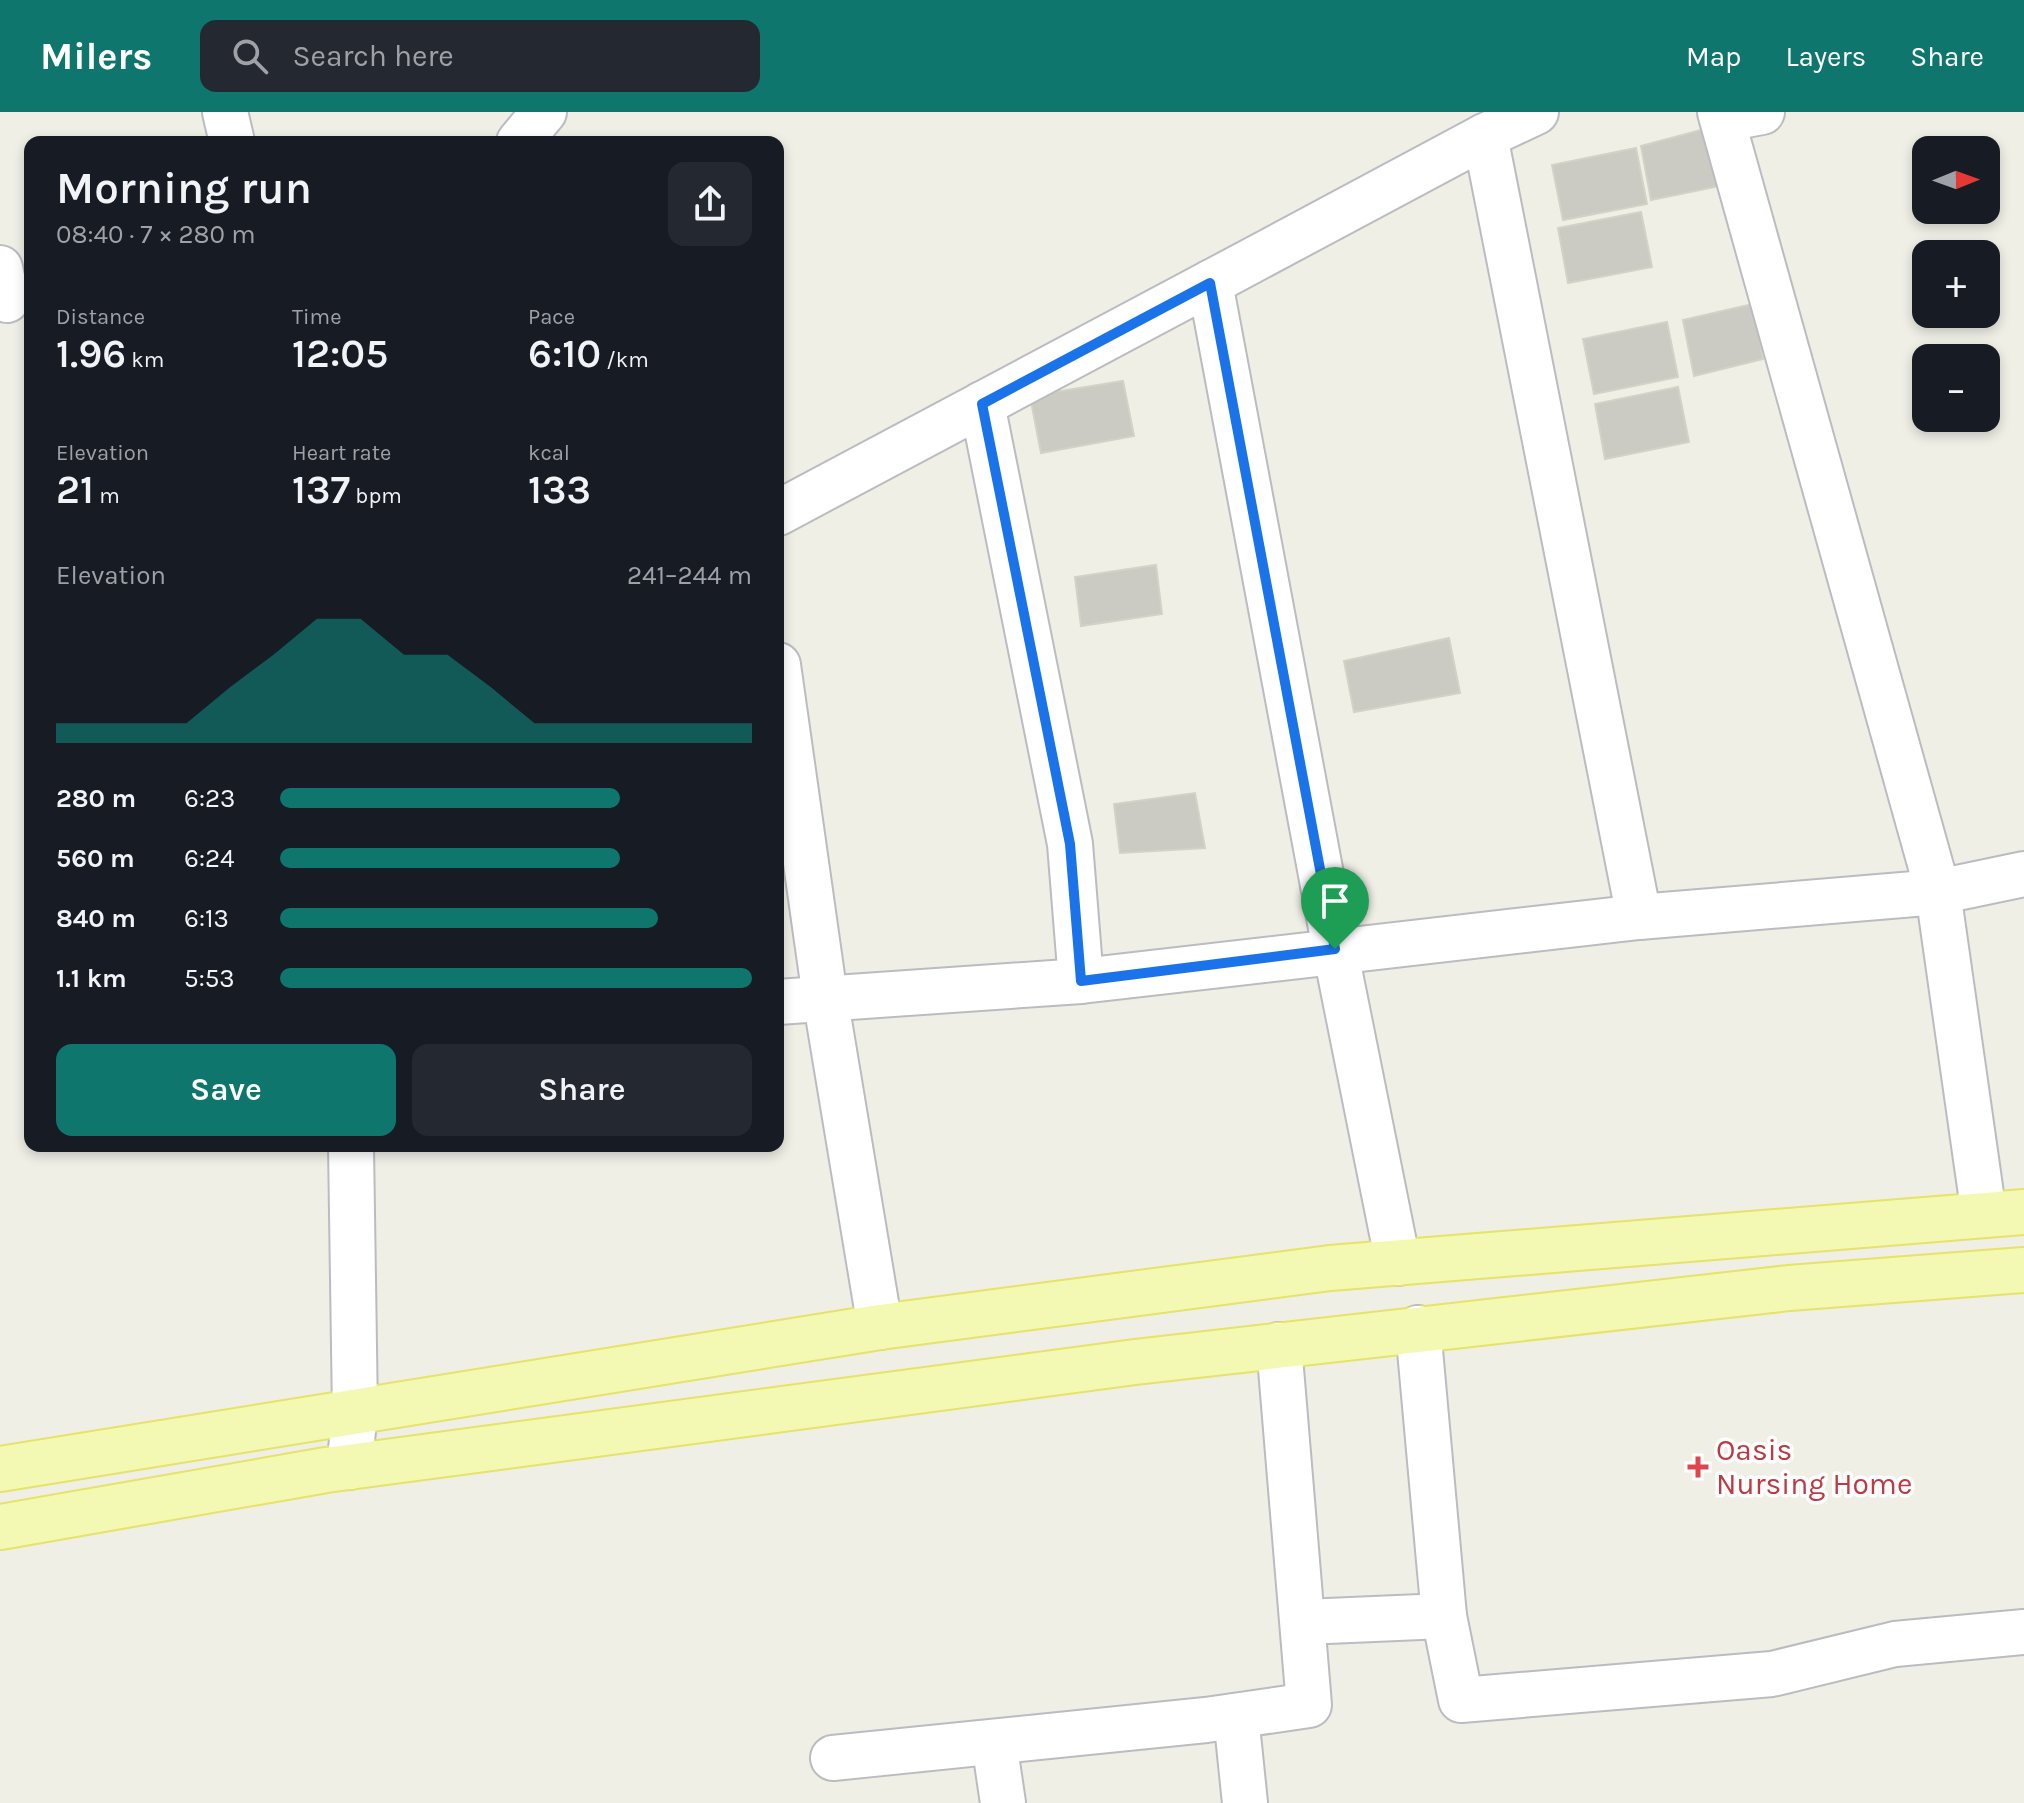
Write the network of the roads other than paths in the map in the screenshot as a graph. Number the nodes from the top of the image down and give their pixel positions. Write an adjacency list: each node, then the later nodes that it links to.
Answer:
1 (225, 112): 5 (street)
2 (544, 112): 6 (street); 7 (street)
3 (1536, 112): 8 (street)
4 (1739, 114): 14 (street)
5 (231, 136)
6 (524, 136)
7 (554, 136)
8 (1485, 136): 9 (street); 15 (street)
9 (1210, 283): 10 (street); 16 (street)
10 (982, 404): 11 (street); 17 (street)
11 (784, 510)
12 (784, 707): 18 (street)
13 (2024, 874): 14 (street)
14 (1938, 892): 15 (street); 21 (street)
15 (1639, 917): 16 (street)
16 (1335, 949): 17 (street); 22 (street)
17 (1081, 981): 18 (street)
18 (825, 997): 19 (street); 24 (street)
19 (784, 1001)
20 (351, 1152): 27 (street)
21 (2004, 1214): 22 (main road)
22 (1398, 1263): 24 (main road)
23 (2024, 1270): 25 (main road)
24 (880, 1327): 27 (main road)
25 (1418, 1328): 26 (main road); 31 (street)
26 (1279, 1345): 28 (main road); 32 (street)
27 (355, 1413): 28 (street); 29 (main road)
28 (349, 1467): 30 (main road)
29 (0, 1469)
30 (0, 1527)
31 (1444, 1616): 32 (street); 33 (street)
32 (1304, 1622): 34 (street)
33 (2024, 1632)
34 (1236, 1716): 35 (street); 38 (street)
35 (994, 1742): 36 (street); 37 (street)
36 (833, 1758)
37 (1003, 1803)
38 (1245, 1803)

